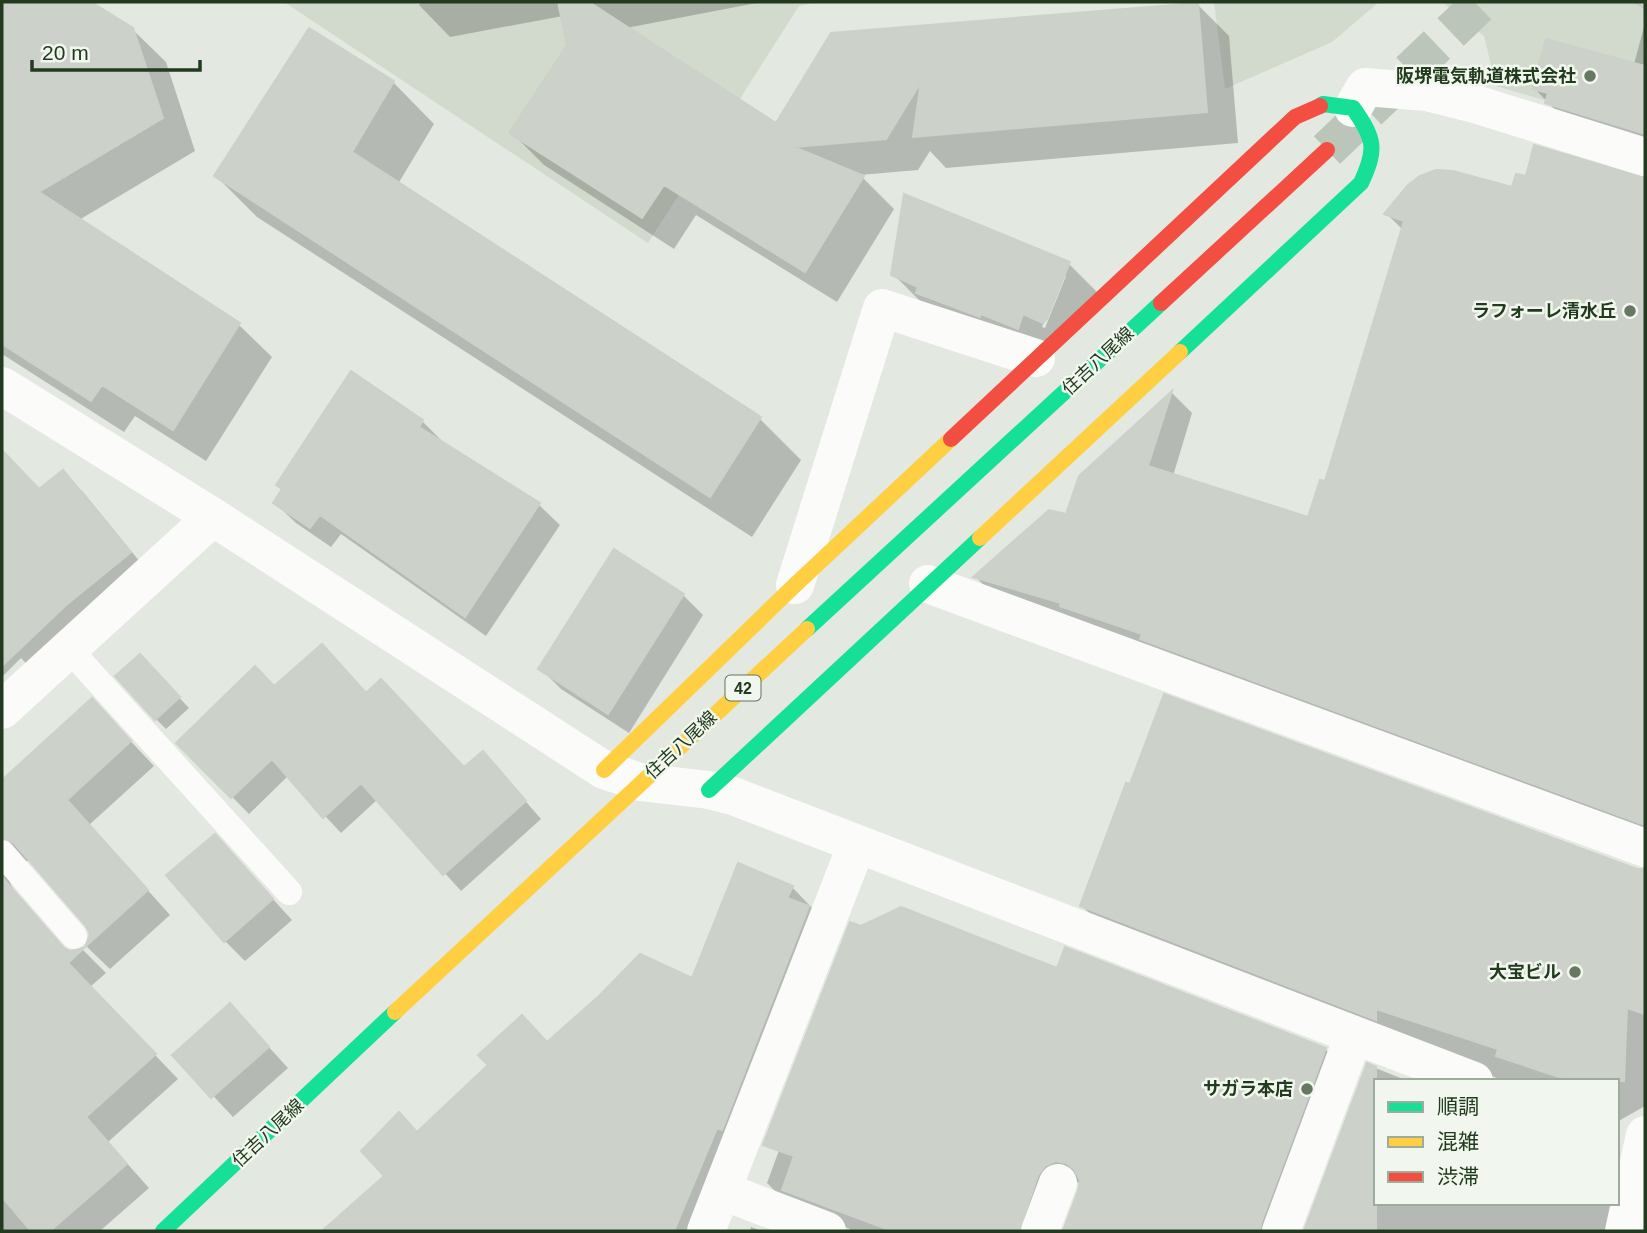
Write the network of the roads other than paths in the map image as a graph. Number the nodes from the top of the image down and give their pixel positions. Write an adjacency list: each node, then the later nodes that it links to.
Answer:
1 (1353, 108): 3 (street); 4 (street); 7 (street)
2 (1327, 150): 12 (street, 住吉八尾線 / 42)
3 (1645, 157)
4 (1036, 358): 8 (street); 8 (street)
5 (2, 386): 6 (street)
6 (213, 517): 9 (street); 11 (street)
7 (928, 584): 13 (street); 15 (street)
8 (795, 585): 11 (street)
9 (69, 649): 10 (street); 17 (lane)
10 (2, 710)
11 (604, 770): 12 (street)
12 (640, 782): 13 (street); 24 (street, 住吉八尾線 / 42)
13 (709, 790): 14 (street)
14 (857, 844): 19 (street); 23 (street)
15 (1645, 848)
16 (2, 853): 18 (lane)
17 (289, 892)
18 (74, 936)
19 (1354, 1035): 20 (street); 28 (street)
20 (1469, 1079)
21 (1638, 1141): 29 (street)
22 (1058, 1183): 27 (street)
23 (723, 1191): 25 (street); 26 (street)
24 (163, 1231)
25 (706, 1231)
26 (827, 1231)
27 (1040, 1231)
28 (1281, 1231)
29 (1624, 1231)

